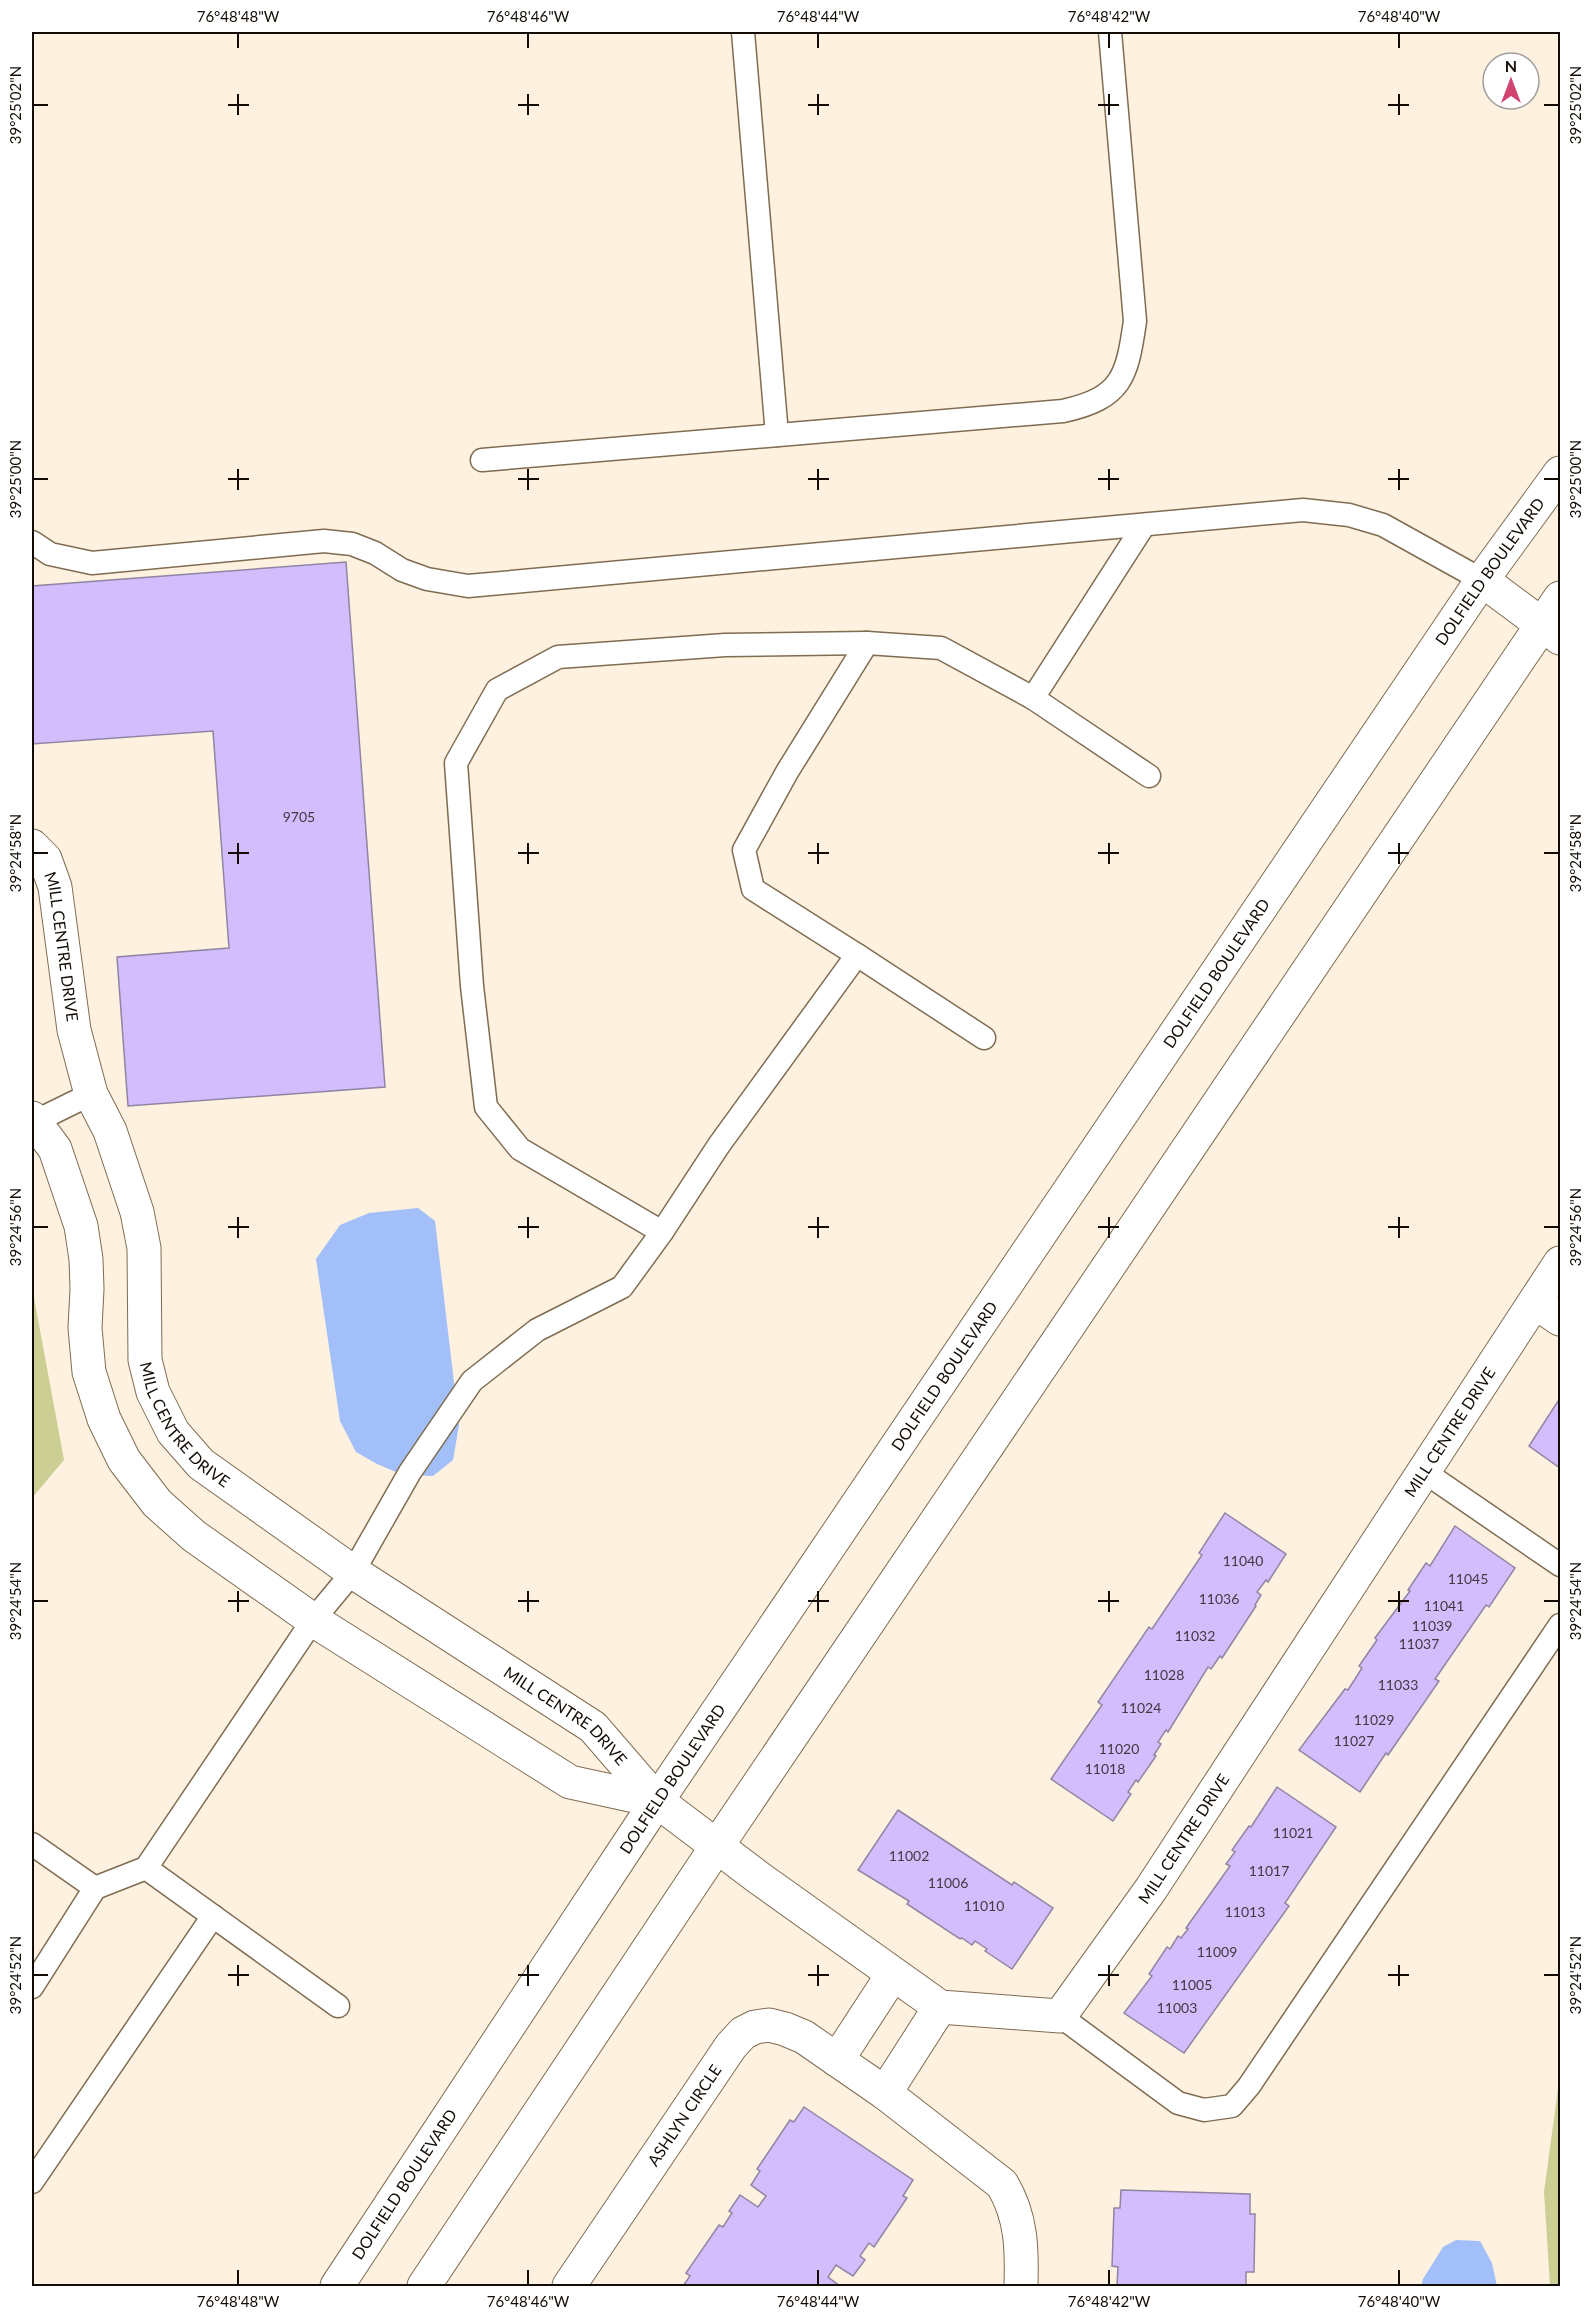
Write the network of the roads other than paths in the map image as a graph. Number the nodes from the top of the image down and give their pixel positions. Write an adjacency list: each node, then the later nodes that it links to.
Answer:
1 (743, 32): 3 (lane)
2 (1110, 32): 3 (lane)
3 (777, 435): 4 (lane)
4 (482, 460)
5 (1560, 473): 8 (street, DOLFIELD BOULEVARD)
6 (1144, 525): 7 (lane); 8 (lane); 11 (lane)
7 (32, 542)
8 (1482, 580): 9 (street); 26 (street, DOLFIELD BOULEVARD)
9 (1554, 620): 28 (street)
10 (867, 643): 11 (lane); 14 (lane); 18 (lane)
11 (1033, 698): 12 (lane)
12 (1149, 776)
13 (32, 846): 16 (street, MILL CENTRE DRIVE)
14 (857, 956): 15 (lane); 18 (lane)
15 (984, 1038)
16 (91, 1094): 17 (lane); 23 (street, MILL CENTRE DRIVE)
17 (33, 1120): 24 (street, MILL CENTRE DRIVE)
18 (662, 1232): 23 (lane)
19 (1560, 1263): 20 (street, MILL CENTRE DRIVE)
20 (1548, 1310): 21 (street, MILL CENTRE DRIVE)
21 (1423, 1471): 22 (lane); 36 (street, MILL CENTRE DRIVE)
22 (1560, 1565)
23 (353, 1572): 24 (lane); 26 (street, MILL CENTRE DRIVE)
24 (314, 1620): 26 (street, MILL CENTRE DRIVE); 29 (lane)
25 (1560, 1625): 36 (lane)
26 (657, 1801): 28 (street, MILL CENTRE DRIVE); 40 (street, DOLFIELD BOULEVARD)
27 (32, 1845): 30 (lane)
28 (717, 1846): 32 (street, MILL CENTRE DRIVE); 41 (street)
29 (146, 1868): 30 (lane); 31 (lane)
30 (95, 1888): 33 (lane)
31 (213, 1916): 34 (lane); 39 (lane)
32 (893, 1974): 35 (street, MILL CENTRE DRIVE); 37 (street)
33 (32, 1987)
34 (338, 2006)
35 (940, 2007): 36 (street); 38 (street)
36 (1060, 2016)
37 (837, 2060): 38 (street, ASHLYN CIRCLE); 42 (street, ASHLYN CIRCLE)
38 (885, 2093): 43 (street, ASHLYN CIRCLE)
39 (32, 2182)
40 (338, 2286)
41 (424, 2286)
42 (569, 2286)
43 (1021, 2286)

